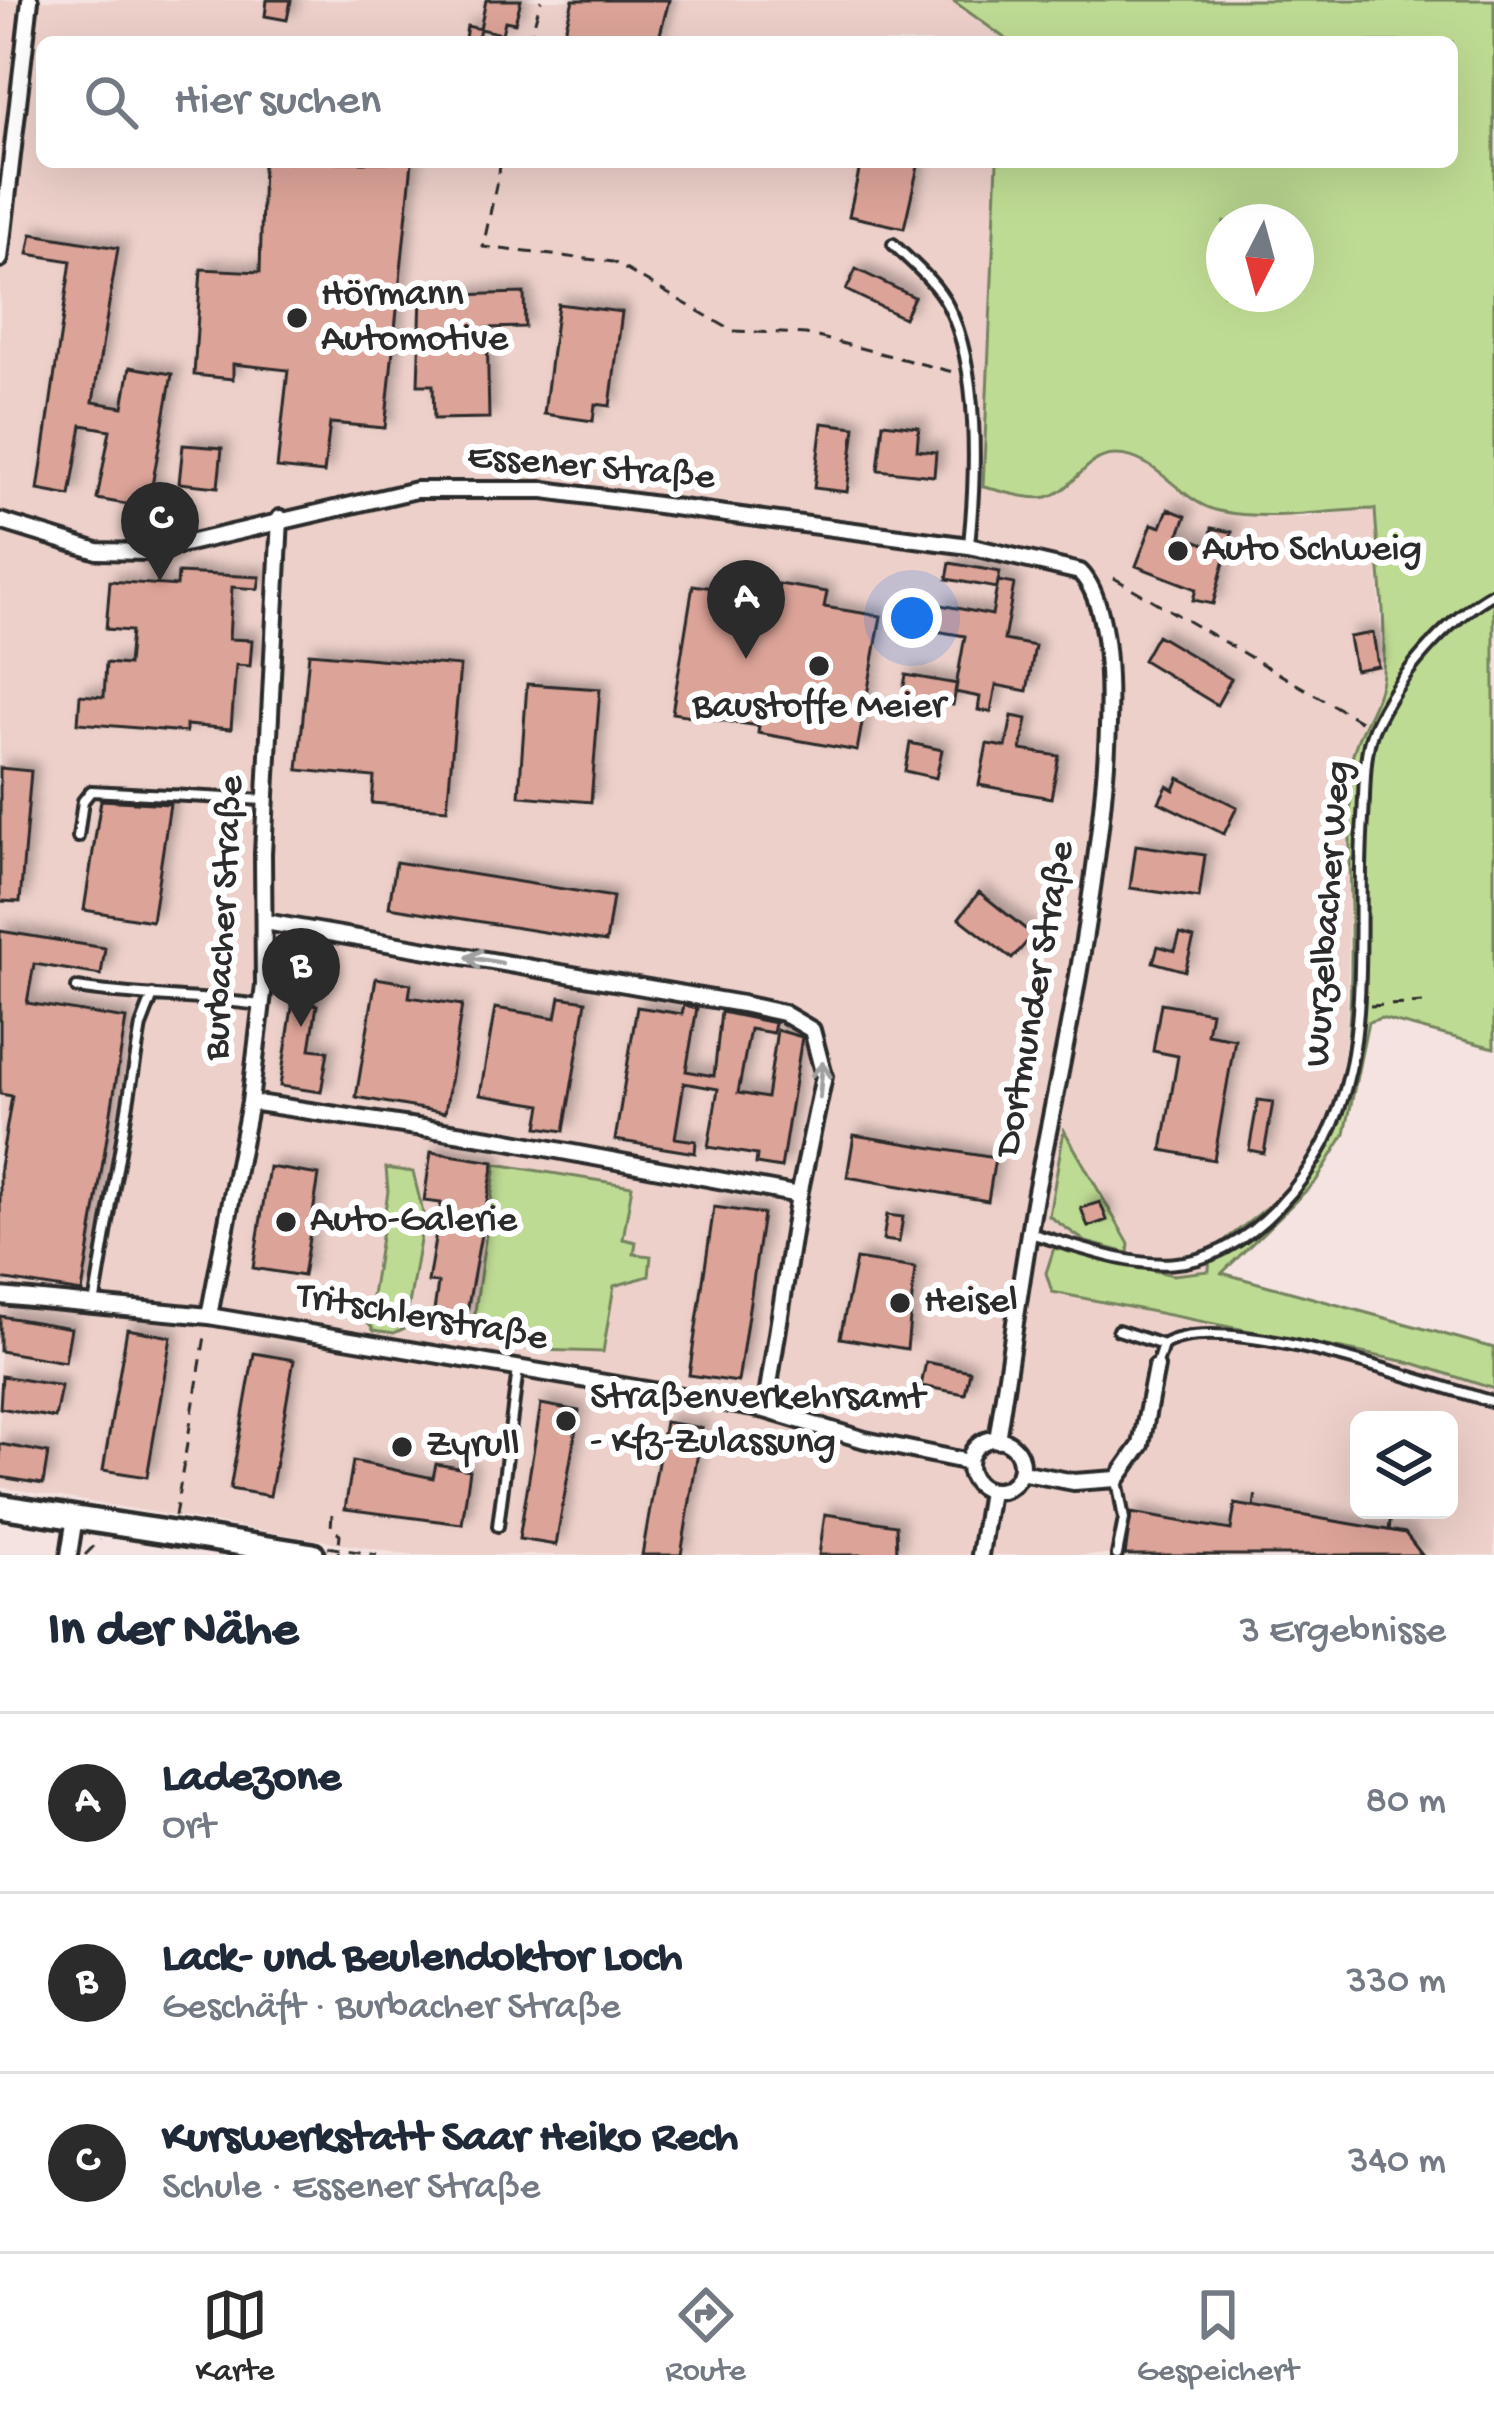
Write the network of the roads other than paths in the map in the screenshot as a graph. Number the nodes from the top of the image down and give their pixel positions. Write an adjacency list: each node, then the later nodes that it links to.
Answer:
1 (30, 0): 3 (street)
2 (893, 244): 6 (lane)
3 (0, 259)
4 (280, 518): 5 (street, Essener Straße); 6 (street, Essener Straße); 9 (street, Burbacher Straße)
5 (0, 521)
6 (969, 546): 7 (street, Essener Straße)
7 (1080, 572): 17 (street, Dortmunder Straße)
8 (1494, 593): 17 (lane, Wurzelbacher Weg)
9 (265, 800): 10 (lane); 11 (street, Burbacher Straße)
10 (78, 837)
11 (265, 922): 14 (street, Burbacher Straße); 16 (street, one-way to 11)
12 (77, 988): 13 (lane)
13 (153, 995): 14 (lane); 19 (lane)
14 (261, 1006): 15 (street, Burbacher Straße)
15 (250, 1102): 16 (street); 20 (street, Burbacher Straße)
16 (799, 1195): 26 (street)
17 (1029, 1233): 27 (street, Dortmunder Straße)
18 (0, 1296): 19 (street, Tritschlerstraße)
19 (94, 1306): 20 (street, Tritschlerstraße)
20 (208, 1316): 24 (street, Tritschlerstraße)
21 (1118, 1330): 22 (lane)
22 (1162, 1345): 23 (lane); 25 (lane)
23 (1156, 1367): 30 (street)
24 (518, 1369): 26 (street, Tritschlerstraße); 34 (lane)
25 (1494, 1402)
26 (765, 1410): 28 (street, Tritschlerstraße)
27 (997, 1440): 28 (street); 29 (street)
28 (969, 1462): 31 (street)
29 (1020, 1472): 30 (street); 31 (street)
30 (1117, 1479): 38 (lane)
31 (990, 1491): 37 (street)
32 (0, 1506): 33 (main road)
33 (75, 1517): 35 (street); 36 (main road)
34 (498, 1526)
35 (69, 1555)
36 (313, 1555)
37 (980, 1555)
38 (1118, 1555)

